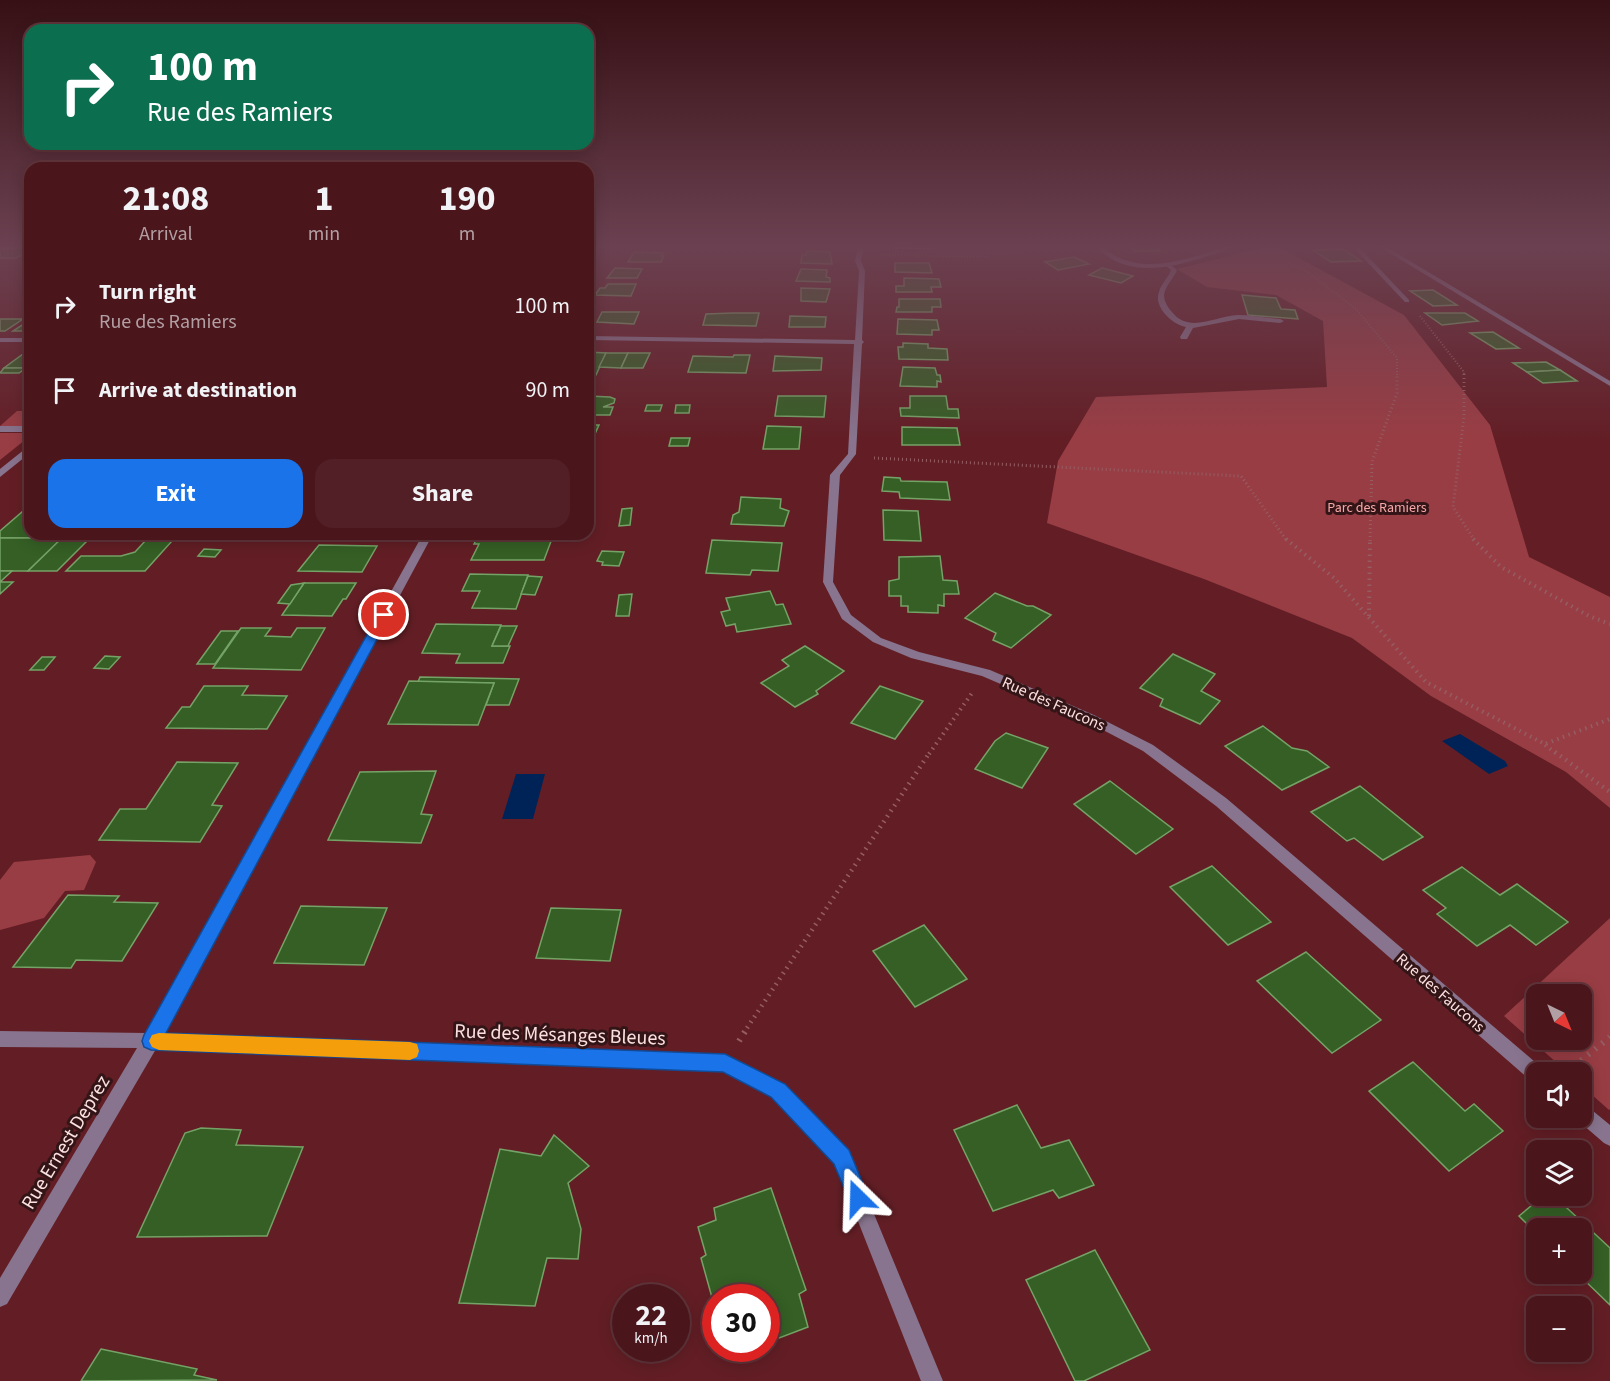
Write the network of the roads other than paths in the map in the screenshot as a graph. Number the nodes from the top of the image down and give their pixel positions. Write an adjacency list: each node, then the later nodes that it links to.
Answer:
1 (861, 310): 10 (street)
2 (1168, 310): 5 (street)
3 (1488, 310): 11 (street)
4 (1280, 321): 5 (street)
5 (1190, 327): 6 (street)
6 (1184, 337)
7 (594, 338): 10 (street)
8 (0, 340): 9 (street)
9 (24, 340)
10 (860, 342): 19 (street, Rue des Faucons)
11 (1610, 384)
12 (0, 429): 13 (street)
13 (24, 429)
14 (24, 453): 15 (street)
15 (0, 474)
16 (425, 540): 18 (street, Rue Ernest Deprez)
17 (0, 1039): 18 (street, Rue des Mésanges Bleues)
18 (151, 1041): 22 (street, Rue Ernest Deprez); 23 (street, Rue des Mésanges Bleues)
19 (1526, 1065)
20 (1592, 1122): 21 (street)
21 (1610, 1137)
22 (0, 1297)
23 (932, 1381)

